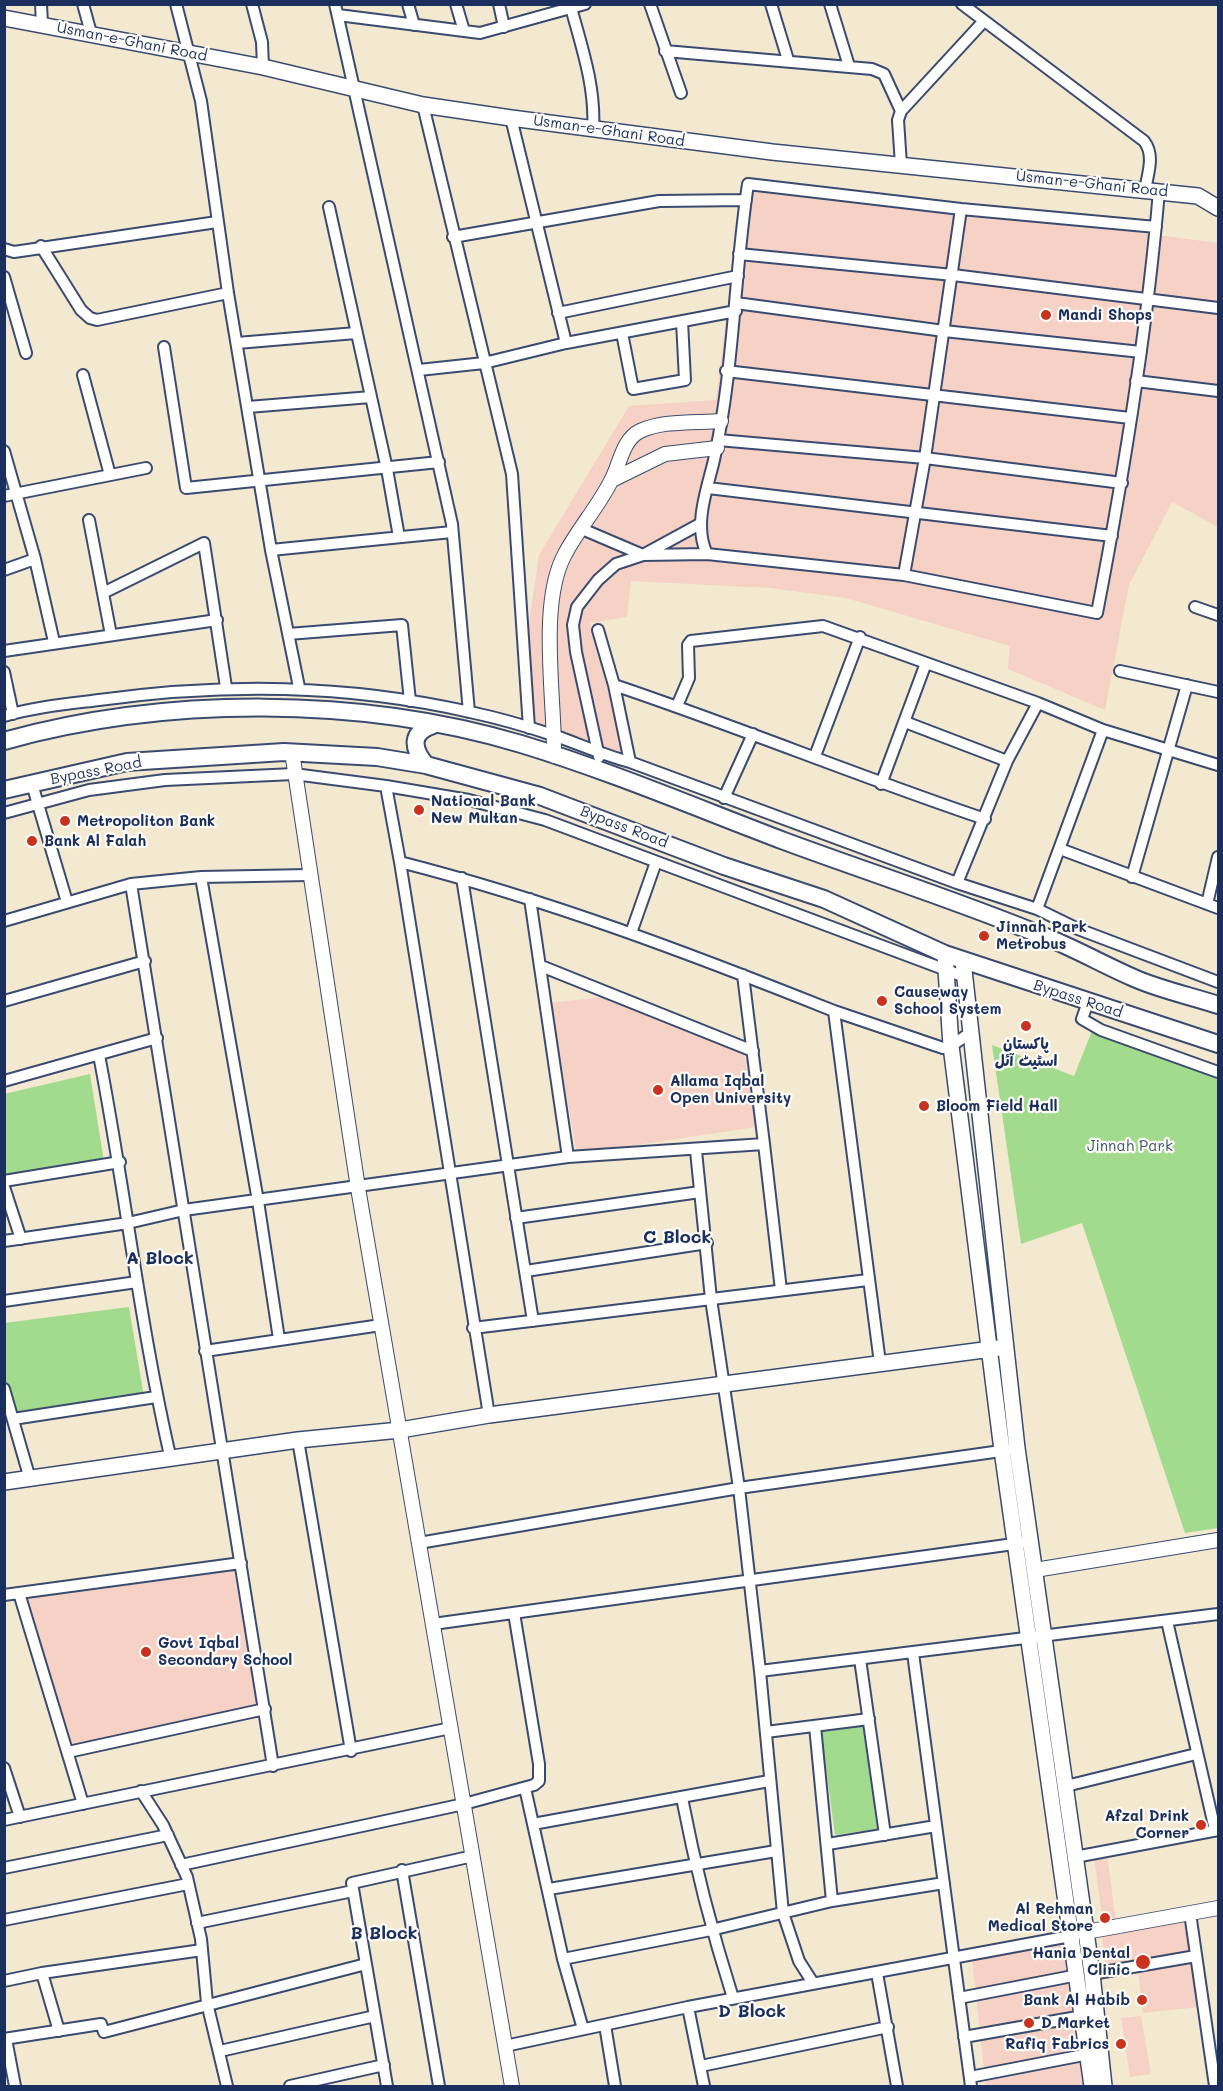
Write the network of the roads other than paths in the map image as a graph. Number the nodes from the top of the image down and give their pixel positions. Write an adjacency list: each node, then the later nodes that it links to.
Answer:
1 (41, 4): 17 (street)
2 (83, 4): 21 (street)
3 (176, 4): 23 (street)
4 (252, 4): 26 (street)
5 (408, 4): 18 (street)
6 (456, 4): 20 (street)
7 (498, 4): 19 (street)
8 (585, 4): 13 (street)
9 (650, 4): 22 (street)
10 (771, 4): 24 (street)
11 (830, 4): 25 (street)
12 (962, 4): 16 (street)
13 (570, 7): 19 (street); 32 (street)
14 (336, 10): 18 (street); 27 (street)
15 (4, 18): 17 (main road, Usman-e-Ghani Road)
16 (983, 22): 30 (street); 34 (street)
17 (42, 24): 21 (main road, Usman-e-Ghani Road)
18 (414, 25): 20 (street)
19 (504, 27): 20 (street)
20 (464, 31)
21 (91, 33): 23 (main road, Usman-e-Ghani Road)
22 (665, 51): 24 (street); 28 (street)
23 (189, 52): 26 (main road, Usman-e-Ghani Road); 39 (street)
24 (788, 60): 25 (street)
25 (849, 66): 30 (street)
26 (263, 67): 27 (main road, Usman-e-Ghani Road)
27 (356, 90): 29 (main road, Usman-e-Ghani Road); 65 (street)
28 (681, 93)
29 (423, 105): 31 (main road, Usman-e-Ghani Road); 42 (street)
30 (901, 111): 33 (street)
31 (511, 118): 32 (main road, Usman-e-Ghani Road); 40 (street)
32 (593, 130): 33 (main road, Usman-e-Ghani Road)
33 (901, 165): 34 (main road, Usman-e-Ghani Road)
34 (1152, 190): 37 (main road, Usman-e-Ghani Road); 41 (street)
35 (746, 200): 38 (street); 40 (street); 45 (street)
36 (329, 207): 57 (street)
37 (1218, 208)
38 (962, 209): 41 (street); 46 (street)
39 (218, 222): 43 (street); 49 (street)
40 (537, 222): 42 (street); 53 (street)
41 (1156, 227): 50 (street)
42 (453, 237): 64 (street)
43 (41, 246): 44 (street); 49 (street)
44 (4, 249)
45 (739, 254): 46 (street); 47 (street)
46 (953, 275): 50 (street); 56 (street)
47 (738, 276): 51 (street); 53 (street)
48 (4, 277): 54 (street)
49 (228, 293): 59 (street)
50 (1149, 301): 52 (street); 62 (street)
51 (736, 307): 55 (street); 56 (street); 66 (street)
52 (1218, 308)
53 (558, 313): 60 (street)
54 (10, 318): 63 (street)
55 (682, 321): 58 (street); 58 (street)
56 (944, 331): 62 (street); 70 (street)
57 (356, 333): 59 (street); 71 (street)
58 (622, 333): 60 (street)
59 (237, 343): 72 (street)
60 (566, 343): 64 (street)
61 (164, 347): 83 (street)
62 (1140, 352): 68 (street)
63 (26, 353)
64 (484, 363): 65 (street); 127 (street)
65 (419, 370): 78 (street)
66 (726, 371): 70 (street); 74 (street)
67 (83, 375): 81 (street)
68 (1136, 381): 69 (street); 73 (street)
69 (1218, 391)
70 (934, 394): 73 (street); 77 (street)
71 (371, 397): 72 (street); 80 (street)
72 (248, 407): 83 (street)
73 (1130, 418): 84 (street)
74 (721, 421): 75 (street); 82 (street)
75 (717, 444): 77 (street); 82 (street); 85 (street)
76 (4, 451): 86 (street)
77 (925, 458): 84 (street); 88 (street)
78 (439, 462): 80 (street); 92 (street)
79 (146, 468): 81 (street)
80 (387, 469): 83 (street); 94 (street)
81 (110, 475): 86 (street)
82 (612, 480): 91 (street)
83 (260, 481): 95 (street)
84 (1122, 483): 93 (street)
85 (708, 488): 88 (street); 90 (street)
86 (16, 494): 87 (street); 98 (street)
87 (4, 496)
88 (914, 514): 93 (street); 100 (street)
89 (89, 520): 101 (street)
90 (700, 524): 96 (street); 97 (street)
91 (582, 529): 97 (street); 130 (street)
92 (452, 532): 94 (street); 122 (street)
93 (1112, 536): 100 (street)
94 (399, 537): 95 (street)
95 (271, 550): 106 (street)
96 (708, 554): 97 (street); 100 (street)
97 (643, 555): 134 (street)
98 (35, 559): 99 (street); 109 (street)
99 (4, 570)
100 (904, 575)
101 (105, 592): 104 (street); 107 (street)
102 (1195, 607): 103 (street)
103 (1218, 615)
104 (217, 620): 107 (street); 116 (street)
105 (598, 630): 114 (street)
106 (288, 634): 117 (street); 119 (street)
107 (111, 635): 109 (street)
108 (860, 637): 111 (street); 121 (street); 136 (street)
109 (54, 642): 110 (street)
110 (4, 651)
111 (926, 663): 120 (street); 125 (street)
112 (1120, 671): 115 (street)
113 (4, 672): 123 (street)
114 (614, 685): 121 (street); 139 (street)
115 (1187, 685): 118 (street); 132 (street)
116 (226, 687): 117 (street); 123 (street)
117 (299, 687): 119 (street)
118 (1218, 692)
119 (410, 701): 122 (street)
120 (1038, 703): 128 (street); 138 (street)
121 (677, 706): 129 (street)
122 (469, 712): 127 (street)
123 (8, 715)
124 (396, 719): 126 (main road); 131 (main road); 137 (main road)
125 (905, 722): 138 (street); 145 (street)
126 (433, 725): 135 (main road); 140 (main road)
127 (529, 728): 130 (street)
128 (1103, 730): 132 (street); 152 (street)
129 (753, 734): 136 (street); 148 (street)
130 (554, 736): 134 (street); 135 (street)
131 (4, 741)
132 (1169, 751): 141 (street); 158 (street)
133 (292, 752): 137 (main road, Bypass Road); 143 (street); 144 (main road, Bypass Road)
134 (599, 754): 139 (street); 142 (street)
135 (554, 756): 142 (main road)
136 (815, 756): 145 (street)
137 (389, 759): 140 (main road, Bypass Road)
138 (1007, 761): 151 (street)
139 (630, 762): 148 (street)
140 (426, 765): 171 (main road, Bypass Road)
141 (1218, 765)
142 (598, 772): 164 (main road)
143 (294, 774): 146 (street); 149 (street); 156 (street)
144 (32, 784): 147 (main road, Bypass Road); 149 (street)
145 (881, 784): 151 (street)
146 (386, 786): 154 (street); 155 (street)
147 (4, 790)
148 (724, 798): 161 (street)
149 (38, 803): 150 (street); 163 (street)
150 (4, 813)
151 (985, 819): 161 (street)
152 (1060, 849): 158 (street); 167 (street)
153 (1218, 857): 165 (street)
154 (400, 862): 159 (street); 193 (street)
155 (656, 862): 169 (street); 171 (street)
156 (309, 875): 157 (street); 196 (street)
157 (201, 877): 160 (street); 198 (street)
158 (1132, 877): 165 (street)
159 (462, 878): 162 (street); 192 (street)
160 (131, 884): 163 (street); 170 (street)
161 (962, 885): 164 (street); 167 (street)
162 (530, 899): 169 (street); 172 (street)
163 (67, 902): 168 (street)
164 (960, 904): 178 (main road)
165 (1207, 904): 166 (street)
166 (1218, 908)
167 (1037, 909): 175 (street)
168 (4, 921)
169 (632, 933): 174 (street)
170 (145, 961): 176 (street); 181 (street)
171 (945, 962): 173 (main road, Bypass Road); 183 (main road)
172 (541, 966): 184 (street); 190 (street)
173 (964, 969): 177 (main road, Bypass Road); 180 (main road)
174 (743, 975): 179 (street); 184 (street)
175 (1218, 982)
176 (4, 1001)
177 (1088, 1002): 182 (main road, Bypass Road); 186 (street)
178 (1218, 1005)
179 (834, 1011): 183 (street); 206 (street)
180 (970, 1033): 183 (street); 215 (main road)
181 (157, 1038): 185 (street); 199 (street)
182 (1218, 1044)
183 (951, 1046): 215 (main road)
184 (753, 1051): 188 (street)
185 (99, 1054): 187 (street); 191 (street)
186 (1218, 1072)
187 (4, 1081)
188 (764, 1144): 189 (street); 208 (street)
189 (696, 1151): 190 (street); 197 (street)
190 (568, 1157): 192 (street)
191 (120, 1162): 194 (street); 201 (street)
192 (507, 1165): 193 (street); 200 (street)
193 (449, 1174): 196 (street); 213 (street)
194 (4, 1181)
195 (4, 1187): 202 (street)
196 (358, 1188): 198 (street); 212 (street)
197 (700, 1192): 200 (street); 204 (street)
198 (258, 1201): 199 (street); 214 (street)
199 (184, 1210): 201 (street); 216 (street)
200 (516, 1218): 205 (street)
201 (128, 1223): 202 (street); 207 (street)
202 (21, 1239): 203 (street)
203 (4, 1241)
204 (707, 1243): 205 (street); 209 (street)
205 (526, 1272): 211 (street)
206 (868, 1280): 208 (street); 217 (street)
207 (137, 1282): 210 (street); 220 (street)
208 (782, 1290): 209 (street)
209 (711, 1299): 211 (street); 218 (street)
210 (4, 1301)
211 (532, 1321): 213 (street)
212 (381, 1325): 214 (street); 223 (street)
213 (473, 1328): 221 (street)
214 (279, 1339): 216 (street)
215 (998, 1348): 217 (main road); 225 (main road)
216 (206, 1351): 226 (street)
217 (880, 1363): 218 (main road)
218 (725, 1384): 221 (main road); 230 (street)
219 (4, 1389): 222 (street)
220 (156, 1398): 222 (street); 227 (street)
221 (489, 1415): 223 (main road)
222 (13, 1419): 228 (street)
223 (400, 1430): 224 (main road); 232 (street)
224 (298, 1440): 226 (main road); 253 (street)
225 (1010, 1449): 230 (street); 233 (main road)
226 (222, 1451): 227 (main road); 234 (street)
227 (171, 1460): 228 (main road)
228 (30, 1479): 229 (main road)
229 (4, 1482)
230 (739, 1488): 232 (street); 236 (street)
231 (1218, 1540): 235 (street)
232 (419, 1543): 242 (street)
233 (1023, 1543): 235 (main road); 236 (street); 244 (main road)
234 (241, 1563): 237 (street); 248 (street)
235 (1035, 1570): 243 (main road)
236 (750, 1580): 239 (street); 247 (street)
237 (19, 1593): 238 (street); 254 (street)
238 (4, 1595)
239 (514, 1613): 242 (street); 260 (street)
240 (1218, 1614): 241 (street)
241 (1167, 1621): 243 (street); 255 (street)
242 (433, 1624): 251 (street)
243 (1045, 1637): 244 (street); 259 (main road)
244 (1028, 1640): 245 (street); 291 (main road)
245 (913, 1653): 246 (street); 268 (street)
246 (860, 1659): 247 (street); 249 (street)
247 (760, 1671): 252 (street)
248 (265, 1709): 254 (street); 256 (street)
249 (869, 1719): 250 (street); 271 (street)
250 (815, 1726): 252 (street); 272 (street)
251 (451, 1728): 253 (street); 264 (street)
252 (766, 1732): 258 (street)
253 (351, 1751): 256 (street)
254 (68, 1752): 263 (street)
255 (1196, 1754): 259 (street); 269 (street)
256 (273, 1766): 261 (street)
257 (4, 1768): 265 (street)
258 (769, 1781): 262 (street); 273 (street)
259 (1066, 1786): 275 (main road)
260 (525, 1788): 264 (street); 267 (street)
261 (141, 1791): 263 (street); 270 (street)
262 (682, 1798): 267 (street); 277 (street)
263 (83, 1804): 265 (street)
264 (464, 1804): 274 (street); 276 (street)
265 (20, 1817): 266 (street)
266 (4, 1820)
267 (533, 1824): 282 (street)
268 (936, 1826): 271 (street); 280 (street)
269 (1217, 1830): 275 (street)
270 (168, 1835): 276 (street); 278 (street)
271 (885, 1835): 272 (street)
272 (828, 1844): 284 (street)
273 (776, 1851): 277 (street); 286 (street)
274 (473, 1856): 279 (street); 314 (street)
275 (1075, 1857): 291 (main road)
276 (181, 1865): 281 (street)
277 (694, 1865): 282 (street); 290 (street)
278 (4, 1868)
279 (402, 1870): 283 (street); 324 (street)
280 (944, 1883): 284 (street); 295 (street)
281 (188, 1884): 288 (street); 289 (street)
282 (549, 1889): 294 (street)
283 (354, 1892): 289 (street); 296 (street)
284 (832, 1901): 286 (street)
285 (1218, 1908): 287 (street)
286 (783, 1913): 290 (street); 301 (street)
287 (1190, 1913): 291 (street); 293 (street)
288 (4, 1920)
289 (197, 1923): 292 (street)
290 (711, 1930): 294 (street); 302 (street)
291 (1079, 1934): 295 (street); 299 (main road)
292 (202, 1950): 298 (street); 304 (street)
293 (1196, 1956): 299 (street); 331 (street)
294 (563, 1959): 310 (street)
295 (954, 1959): 297 (street); 303 (street)
296 (366, 1964): 304 (street); 306 (street)
297 (877, 1972): 301 (street); 309 (street)
298 (42, 1973): 300 (street); 311 (street)
299 (1085, 1975): 303 (street); 307 (main road); 330 (main road)
300 (4, 1981)
301 (813, 1983): 302 (street)
302 (733, 1998): 305 (street)
303 (959, 1998): 312 (street)
304 (207, 2003): 311 (street); 315 (street)
305 (688, 2007): 308 (street); 318 (street)
306 (375, 2016): 315 (street); 317 (street)
307 (1083, 2016): 312 (street); 316 (main road)
308 (604, 2025): 310 (street); 326 (street)
309 (888, 2026): 318 (street); 328 (street)
310 (583, 2029): 314 (street)
311 (59, 2031): 313 (street)
312 (964, 2037): 319 (street)
313 (5, 2039): 320 (street)
314 (506, 2046): 325 (street)
315 (220, 2051): 321 (street)
316 (1089, 2054): 319 (street); 329 (main road)
317 (384, 2065): 322 (street); 323 (street)
318 (701, 2066): 327 (street)
319 (970, 2082)
320 (15, 2086)
321 (226, 2086)
322 (290, 2086)
323 (387, 2086)
324 (439, 2086)
325 (512, 2086)
326 (615, 2086)
327 (704, 2086)
328 (895, 2086)
329 (1092, 2086)
330 (1104, 2086)
331 (1215, 2086)

